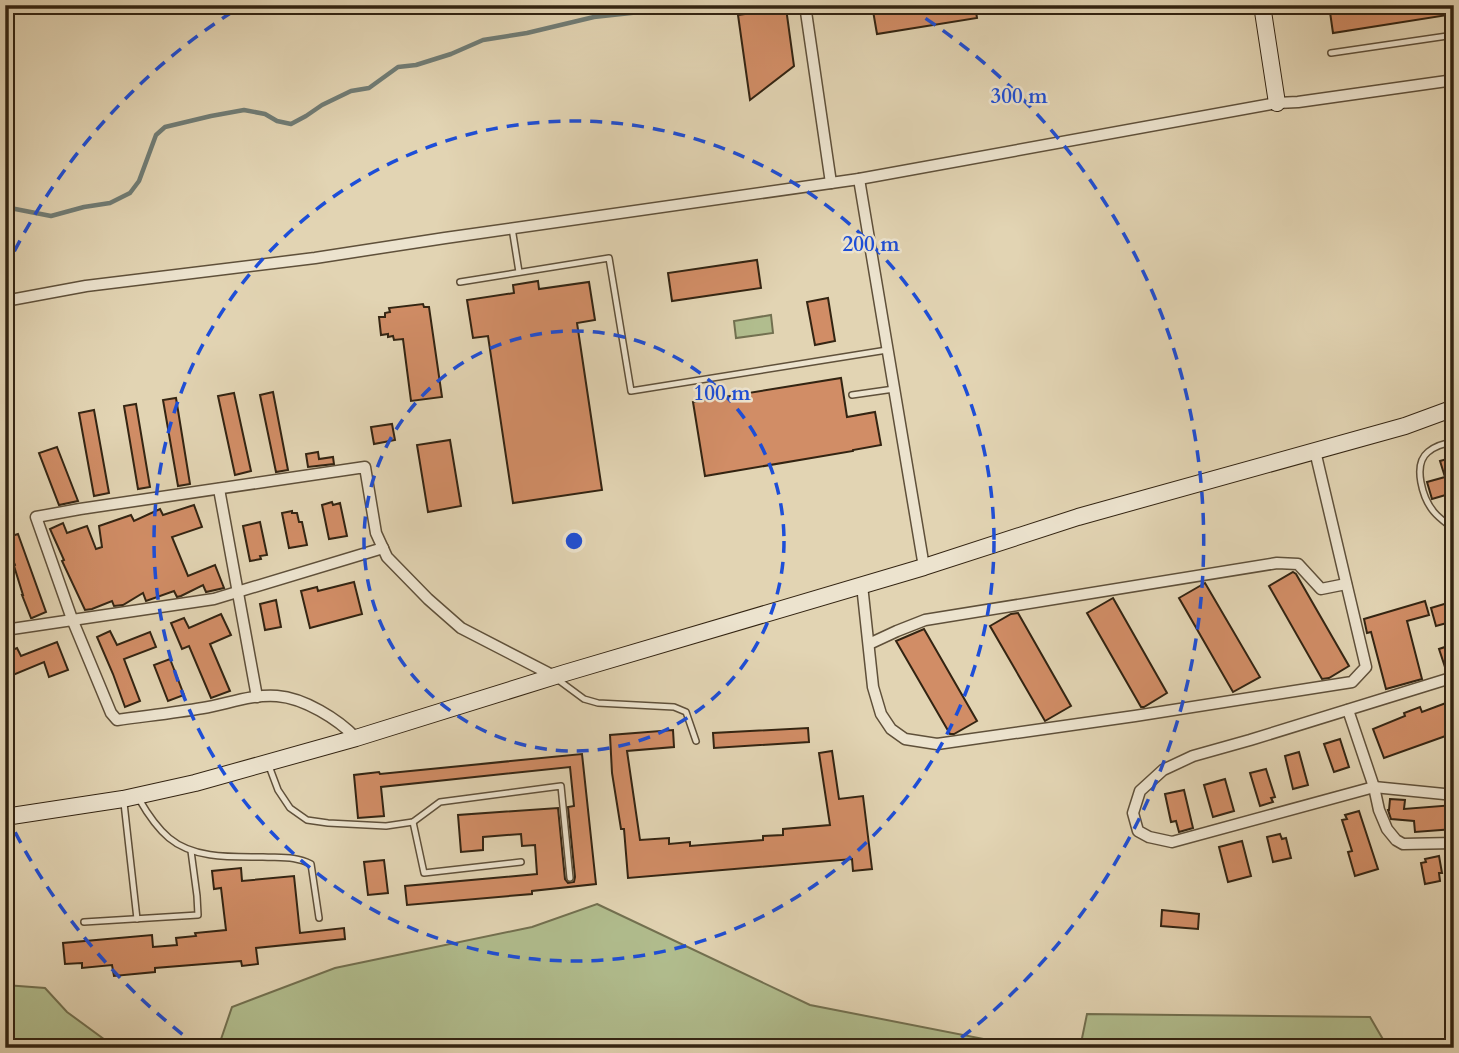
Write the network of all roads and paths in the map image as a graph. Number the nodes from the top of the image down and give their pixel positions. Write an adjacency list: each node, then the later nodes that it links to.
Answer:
1 (805, 5): 8 (street)
2 (1262, 5): 6 (street)
3 (1454, 34): 4 (lane)
4 (1331, 53)
5 (1454, 80): 6 (street)
6 (1277, 103): 7 (street)
7 (859, 179): 8 (street); 13 (street)
8 (831, 183): 9 (street)
9 (512, 228): 10 (lane); 12 (street)
10 (519, 272): 11 (lane); 13 (lane)
11 (460, 282)
12 (5, 301)
13 (887, 349): 14 (street)
14 (894, 389): 15 (lane); 22 (street)
15 (852, 395)
16 (1454, 408): 18 (street)
17 (1454, 442): 20 (lane)
18 (1315, 451): 22 (street); 23 (street)
19 (219, 489): 21 (street); 25 (street); 26 (street)
20 (1451, 527)
21 (383, 548): 25 (street); 29 (street)
22 (924, 567): 24 (street)
23 (1346, 584): 28 (street); 28 (street)
24 (862, 585): 28 (street); 29 (street)
25 (239, 592): 26 (street); 31 (street)
26 (72, 619): 27 (street); 31 (street)
27 (5, 629)
28 (869, 644)
29 (554, 676): 33 (street); 34 (lane)
30 (1454, 677): 32 (street)
31 (257, 697): 33 (street)
32 (1348, 710): 36 (street); 36 (street)
33 (356, 738): 35 (street)
34 (696, 741)
35 (268, 762): 38 (street); 40 (lane)
36 (1374, 787): 37 (street); 41 (street)
37 (1454, 795)
38 (130, 798): 39 (street); 42 (lane); 48 (lane)
39 (5, 817)
40 (413, 822): 43 (lane); 44 (lane)
41 (1454, 843)
42 (191, 851): 47 (lane); 48 (lane)
43 (521, 862)
44 (570, 878)
45 (5, 903): 46 (lane)
46 (7, 910): 50 (path)
47 (319, 918)
48 (136, 919): 49 (lane)
49 (83, 922)
50 (10, 950)

